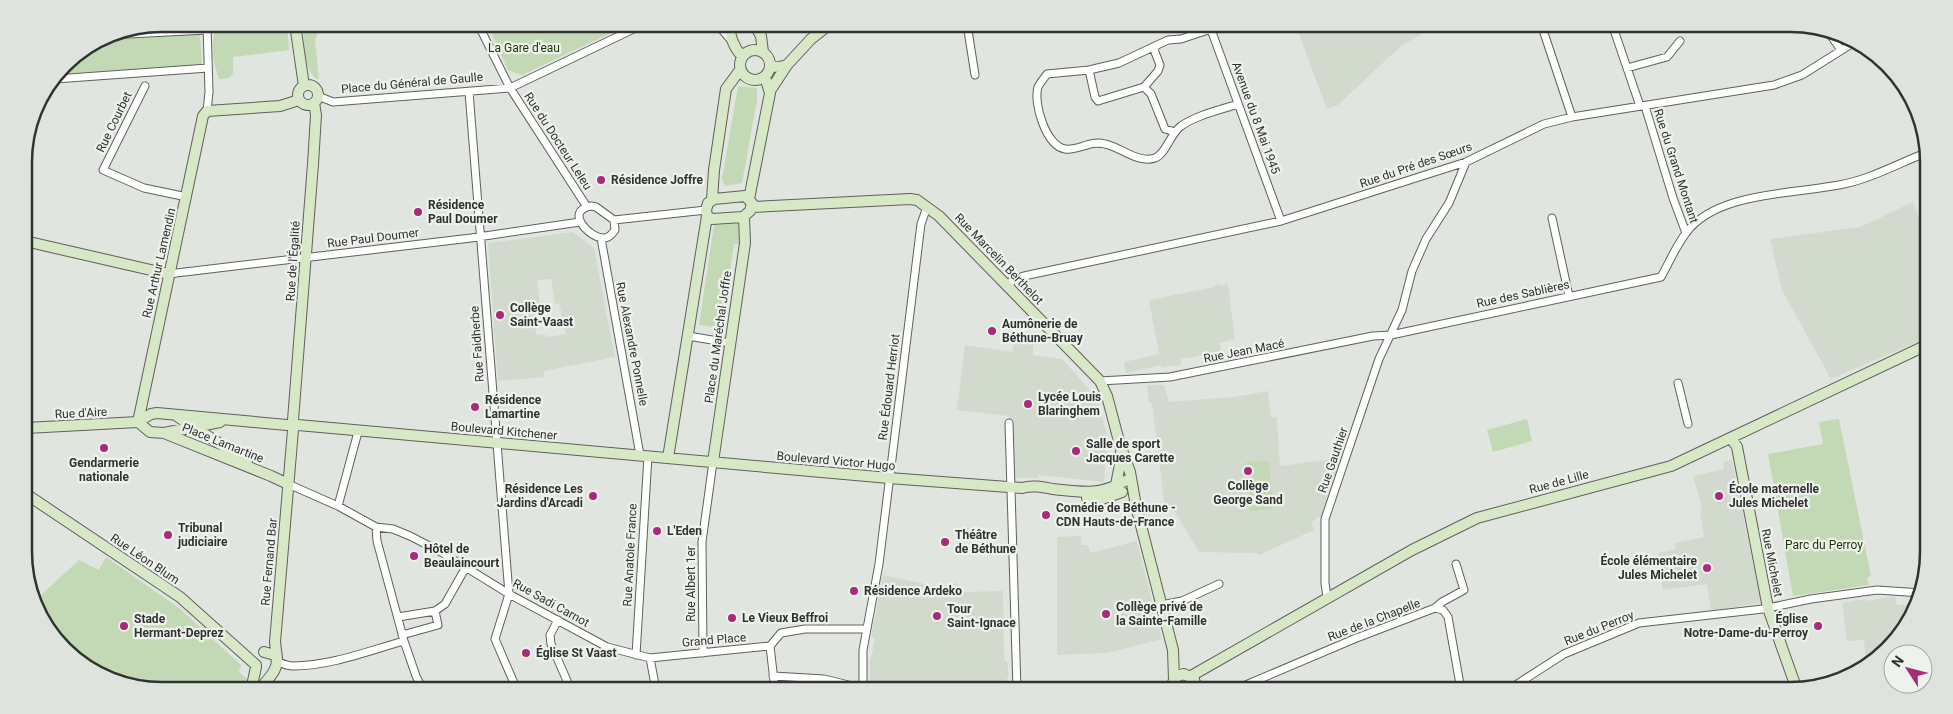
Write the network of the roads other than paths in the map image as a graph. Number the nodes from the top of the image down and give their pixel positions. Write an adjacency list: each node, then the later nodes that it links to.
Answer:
1 (207, 33): 22 (street)
2 (296, 33): 32 (main road)
3 (482, 33): 34 (street, Place du Général de Gaulle)
4 (626, 33): 34 (street, Place du Général de Gaulle)
5 (725, 33): 14 (street)
6 (730, 33): 14 (main road)
7 (759, 33): 20 (main road)
8 (819, 33): 23 (main road)
9 (968, 33): 28 (street)
10 (1194, 33): 18 (street)
11 (1213, 33): 39 (street, Avenue du 8 Mai 1945)
12 (1544, 33): 42 (street)
13 (1615, 33): 25 (street, Rue du Grand Montant)
14 (731, 40): 21 (main road)
15 (1834, 40): 19 (street)
16 (1680, 41): 25 (street)
17 (1848, 46): 19 (street, Rue du Pré des Sœurs)
18 (1153, 47): 27 (street); 33 (street)
19 (1841, 50): 40 (street, Rue du Pré des Sœurs)
20 (763, 52): 21 (main road); 24 (main road)
21 (742, 56): 26 (main road)
22 (209, 65): 30 (street); 41 (street)
23 (787, 65): 24 (main road); 35 (main road)
24 (770, 66): 29 (main road)
25 (1626, 68): 40 (street, Rue du Grand Montant)
26 (740, 70): 29 (main road); 47 (main road)
27 (1088, 70): 33 (street); 43 (street)
28 (975, 75)
29 (765, 77): 35 (main road)
30 (64, 78)
31 (145, 86): 46 (street, Rue Courbet)
32 (304, 86): 37 (main road); 38 (main road)
33 (1144, 87): 43 (street)
34 (510, 88): 36 (street, Place du Général de Gaulle); 49 (street, Rue du Docteur Leleu)
35 (770, 91): 48 (main road)
36 (469, 92): 38 (street, Place du Général de Gaulle); 58 (street, Rue Faidherbe)
37 (299, 100): 38 (main road); 41 (main road)
38 (316, 100): 61 (main road, Rue de l'Égalité)
39 (1238, 104): 43 (street); 55 (street, Avenue du 8 Mai 1945)
40 (1642, 106): 42 (street, Rue du Pré des Sœurs); 57 (street, Rue du Grand Montant)
41 (207, 111): 46 (main road, Rue Arthur Lamendin)
42 (1572, 117): 45 (street, Rue du Pré des Sœurs)
43 (1175, 132)
44 (1920, 155): 57 (street)
45 (1466, 162): 55 (street, Rue du Pré des Sœurs); 65 (street, Rue Gauthier)
46 (187, 197): 62 (main road, Rue Arthur Lamendin)
47 (712, 200): 48 (main road, Rue Marcelin Berthelot); 51 (main road)
48 (751, 203): 50 (main road, Rue Marcelin Berthelot); 52 (main road)
49 (587, 206): 54 (street); 56 (street)
50 (927, 207): 63 (main road, Rue Marcelin Berthelot); 88 (street, Rue Édouard Herriot)
51 (706, 213): 52 (main road); 54 (street); 66 (main road)
52 (744, 216): 67 (main road, Place du Maréchal Joffre)
53 (1552, 218): 64 (street)
54 (614, 220): 59 (street)
55 (1280, 221): 63 (street, Rue du Pré des Sœurs)
56 (580, 222): 58 (street, Rue Paul Doumer); 59 (street)
57 (1686, 233): 64 (street, Rue des Sablières)
58 (480, 237): 61 (street, Rue Paul Doumer); 82 (street, Rue Faidherbe)
59 (601, 238): 84 (street, Rue Alexandre Ponnelle)
60 (33, 243): 62 (main road)
61 (306, 258): 62 (street, Rue Paul Doumer); 76 (main road, Rue de l'Égalité)
62 (168, 274): 73 (main road, Rue Arthur Lamendin)
63 (1009, 287): 69 (main road, Rue Marcelin Berthelot)
64 (1569, 296): 65 (street, Rue des Sablières)
65 (1390, 334): 69 (street, Rue Jean Macé); 100 (street, Rue Gauthier)
66 (688, 336): 67 (street); 85 (main road)
67 (730, 343): 86 (main road, Place du Maréchal Joffre)
68 (1920, 348): 81 (main road, Rue de Lille)
69 (1100, 381): 83 (main road, Rue Marcelin Berthelot)
70 (1678, 383): 75 (street)
71 (172, 414): 72 (main road, Place Lamartine); 73 (main road, Place Lamartine); 78 (main road, Place Lamartine)
72 (228, 420): 76 (main road, Place Lamartine); 78 (main road, Place Lamartine)
73 (138, 422): 77 (main road, Rue d'Aire); 80 (main road, Place Lamartine)
74 (1009, 423): 91 (street)
75 (1688, 424)
76 (293, 425): 79 (main road, Place Lamartine); 89 (main road)
77 (33, 428)
78 (194, 428): 80 (main road, Place Lamartine); 87 (main road, Place Lamartine)
79 (358, 432): 82 (main road, Boulevard Kitchener); 93 (street)
80 (164, 433): 87 (main road, Place Lamartine)
81 (1731, 438): 100 (main road, Rue de Lille); 103 (main road, Rue Michelet)
82 (496, 444): 84 (main road, Boulevard Kitchener); 99 (street, Rue Faidherbe)
83 (1121, 447): 90 (main road); 90 (main road, Rue Marcelin Berthelot)
84 (644, 455): 85 (main road, Boulevard Victor Hugo); 112 (street, Rue Anatole France)
85 (668, 458): 86 (main road, Boulevard Victor Hugo)
86 (713, 462): 88 (main road, Boulevard Victor Hugo); 111 (street, Rue Albert 1er)
87 (272, 476): 89 (main road)
88 (889, 478): 91 (main road, Boulevard Victor Hugo); 107 (street, Rue Édouard Herriot)
89 (288, 484): 93 (street); 109 (main road, Rue Fernand Bar)
90 (1125, 486): 91 (main road, Boulevard Victor Hugo); 101 (main road, Rue Marcelin Berthelot)
91 (1011, 488): 119 (street)
92 (33, 499): 114 (main road, Rue Léon Blum)
93 (338, 506): 94 (street, Rue Sadi Carnot)
94 (376, 526): 96 (street, Rue Sadi Carnot); 105 (street)
95 (1456, 564): 102 (street)
96 (466, 567): 99 (street, Rue Sadi Carnot); 104 (street)
97 (1220, 584): 101 (street)
98 (1914, 592): 103 (street, Rue du Perroy)
99 (509, 594): 106 (street, Rue Sadi Carnot); 130 (street)
100 (1327, 597): 136 (main road, Rue de Lille)
101 (1161, 605): 116 (main road, Rue Marcelin Berthelot)
102 (1435, 608): 123 (street, Rue de la Chapelle); 124 (street, Rue de la Chapelle)
103 (1768, 608): 125 (street, Rue du Perroy); 126 (main road, Rue Michelet)
104 (435, 611): 105 (street); 108 (street)
105 (398, 617): 108 (street)
106 (558, 620): 112 (street, Rue Sadi Carnot); 131 (street)
107 (866, 629): 110 (street); 135 (street, Rue Édouard Herriot)
108 (403, 638): 115 (street); 129 (street)
109 (275, 642): 114 (main road); 115 (main road, Rue Fernand Bar)
110 (770, 646): 111 (street, Grand Place); 118 (street)
111 (703, 653): 113 (street, Grand Place)
112 (636, 655): 113 (street, Rue Sadi Carnot)
113 (650, 658): 132 (street)
114 (259, 660): 115 (main road); 117 (main road); 127 (main road)
115 (277, 660): 117 (main road)
116 (1174, 661): 120 (main road, Rue Marcelin Berthelot); 136 (main road)
117 (272, 673): 128 (main road)
118 (773, 676): 133 (street); 134 (street)
119 (1017, 681)
120 (1172, 681)
121 (1175, 681): 122 (main road)
122 (1191, 681)
123 (1255, 681)
124 (1460, 681)
125 (1522, 681)
126 (1794, 681)
127 (253, 682)
128 (265, 682)
129 (419, 682)
130 (513, 682)
131 (567, 682)
132 (654, 682)
133 (774, 682)
134 (834, 682)
135 (865, 682)
136 (1193, 682)

